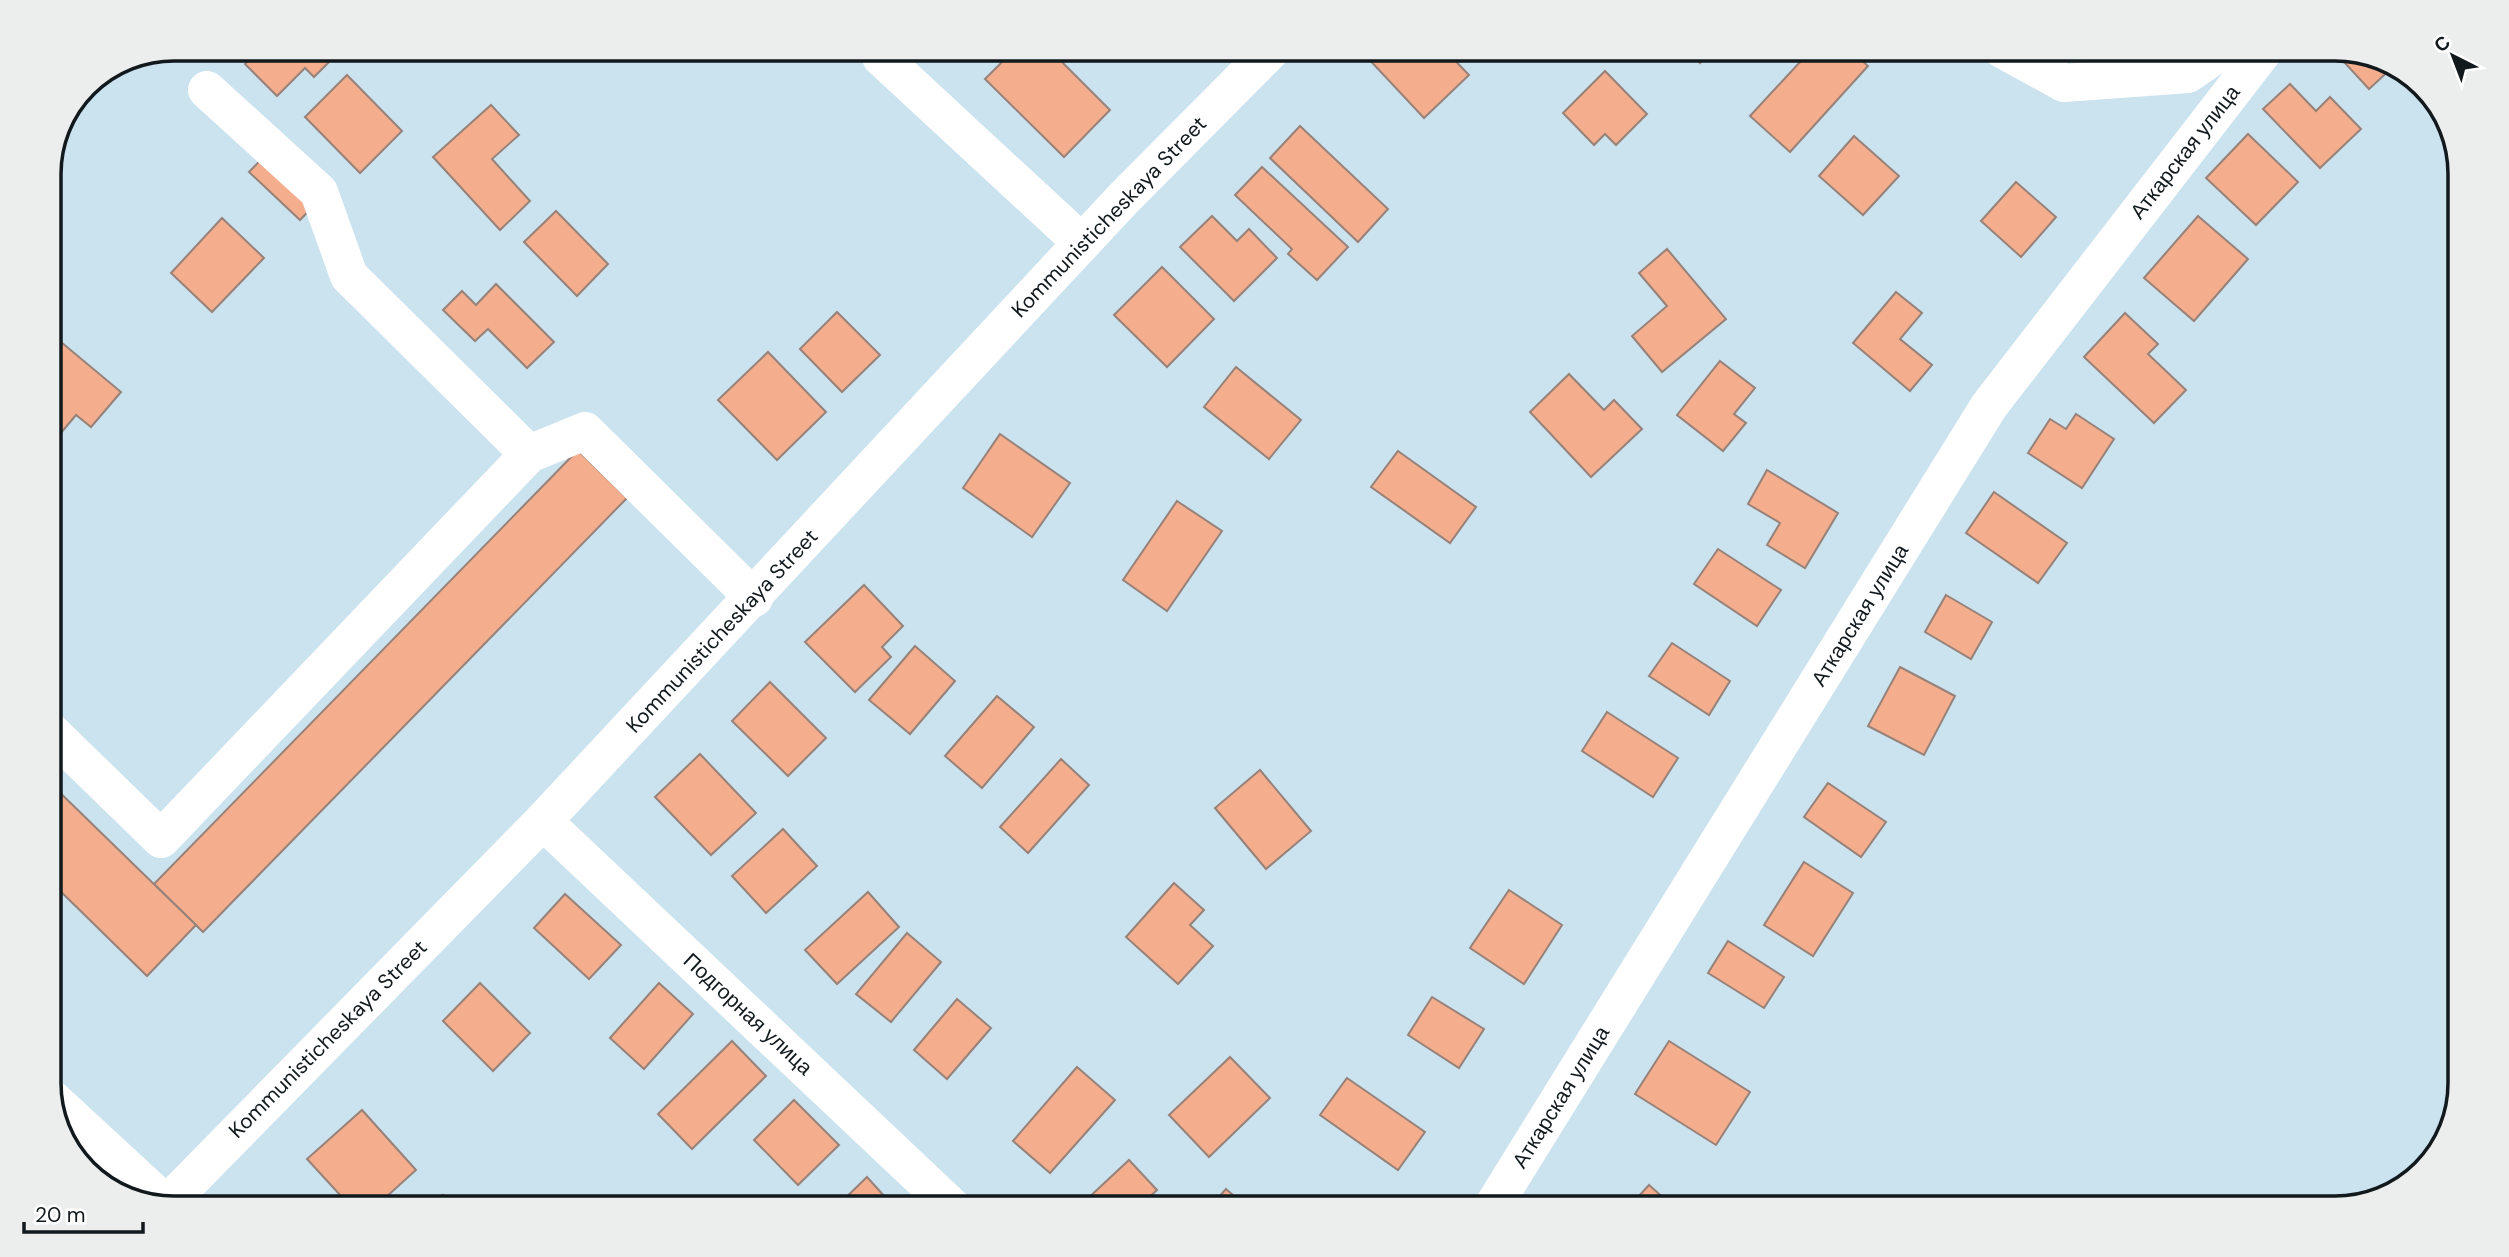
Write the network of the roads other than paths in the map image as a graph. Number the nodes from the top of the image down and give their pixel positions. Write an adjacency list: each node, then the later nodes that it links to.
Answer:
1 (885, 61): 7 (street)
2 (1260, 61): 7 (street, Kommunisticheskaya Street)
3 (2024, 61): 4 (street)
4 (2207, 61)
5 (2256, 61): 16 (street, Аткарская улица)
6 (206, 90): 8 (street)
7 (1082, 243): 9 (street, Kommunisticheskaya Street)
8 (529, 454): 9 (street); 10 (street)
9 (754, 598): 11 (street, Kommunisticheskaya Street)
10 (61, 742)
11 (543, 821): 14 (street, Kommunisticheskaya Street); 15 (street, Подгорная улица)
12 (65, 1111): 13 (street)
13 (153, 1194)
14 (176, 1196)
15 (940, 1196)
16 (1499, 1196)

